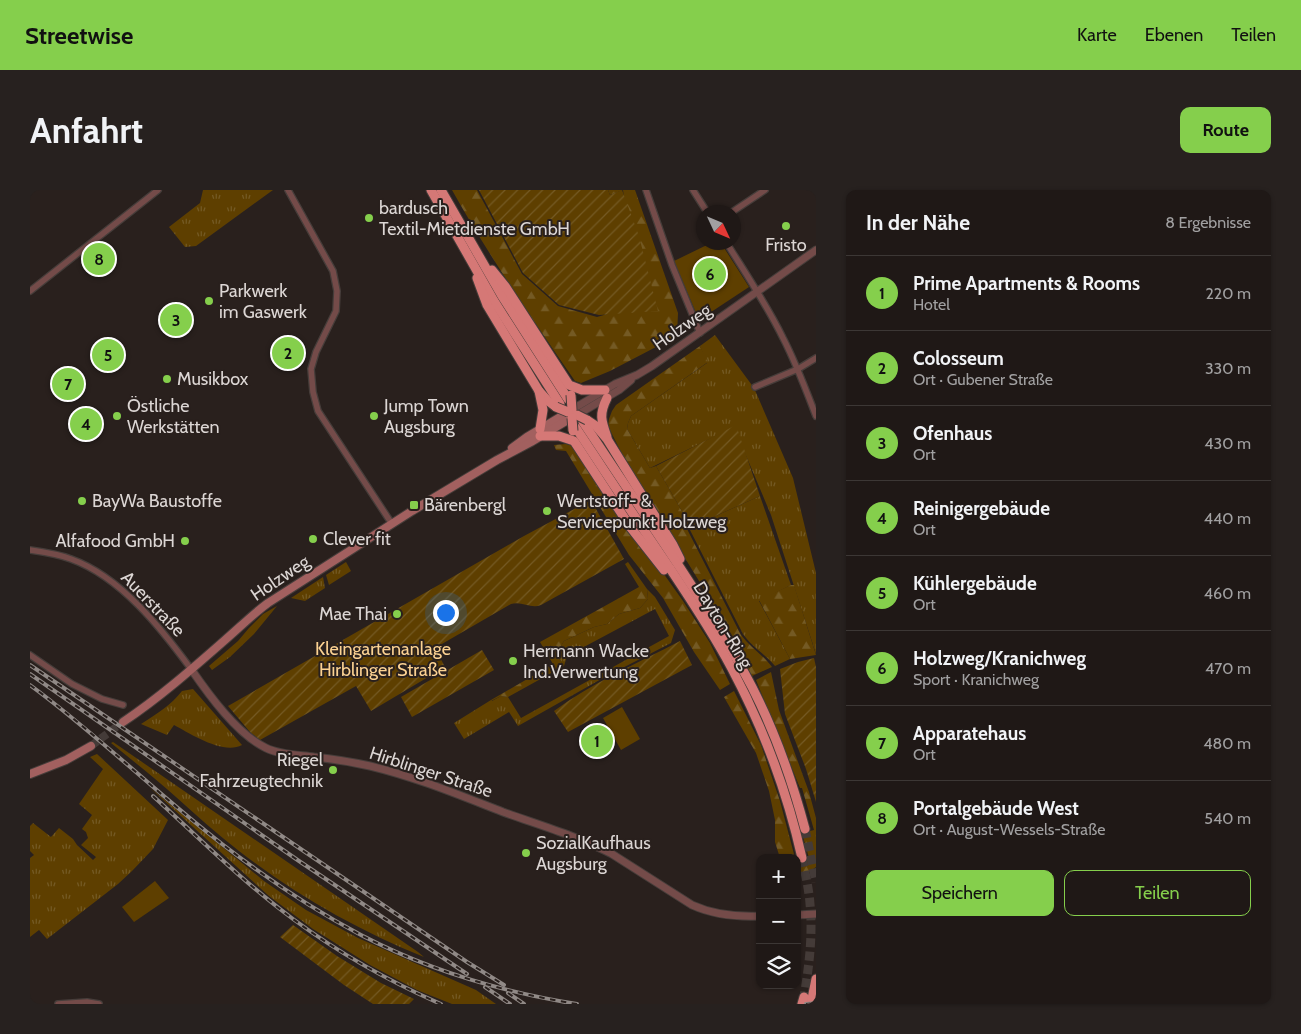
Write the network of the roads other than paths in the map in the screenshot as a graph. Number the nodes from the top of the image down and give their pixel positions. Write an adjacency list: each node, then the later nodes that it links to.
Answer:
1 (158, 190): 14 (street)
2 (288, 190): 29 (street)
3 (431, 190): 13 (highway)
4 (441, 190): 12 (highway)
5 (646, 190): 16 (street)
6 (693, 190): 8 (street)
7 (765, 190): 9 (street)
8 (703, 205)
9 (741, 206)
10 (731, 250): 15 (street)
11 (816, 250): 15 (street, Holzweg)
12 (478, 255): 19 (highway); 23 (highway)
13 (472, 264): 21 (highway); 23 (highway)
14 (30, 291)
15 (758, 292): 16 (street, Holzweg); 18 (street)
16 (700, 333): 22 (street, Holzweg)
17 (816, 358): 18 (street)
18 (798, 369): 20 (street); 24 (street)
19 (569, 385): 22 (highway); 23 (highway)
20 (755, 387)
21 (539, 391): 23 (highway); 26 (highway)
22 (606, 394): 25 (street, Holzweg); 27 (highway)
23 (564, 402): 25 (highway, bridge); 25 (highway, bridge)
24 (816, 416)
25 (574, 417): 26 (main road, Holzweg); 27 (highway); 28 (highway); 31 (highway, Dayton-Ring)
26 (540, 433): 28 (highway); 29 (main road, Holzweg)
27 (607, 439): 31 (highway)
28 (574, 441): 31 (highway)
29 (392, 524): 33 (main road, Holzweg)
30 (30, 550): 33 (street, Auerstraße)
31 (692, 594): 38 (highway, Dayton-Ring); 39 (highway, Dayton-Ring)
32 (30, 655): 34 (street)
33 (191, 669): 35 (main road); 42 (street, Hirblinger Straße)
34 (123, 705)
35 (123, 722)
36 (91, 746): 37 (main road)
37 (30, 774)
38 (805, 829)
39 (802, 858)
40 (816, 914): 41 (street)
41 (801, 915)
42 (756, 916)
43 (816, 979): 46 (highway)
44 (58, 1004): 45 (street)
45 (99, 1004)
46 (811, 1004)

